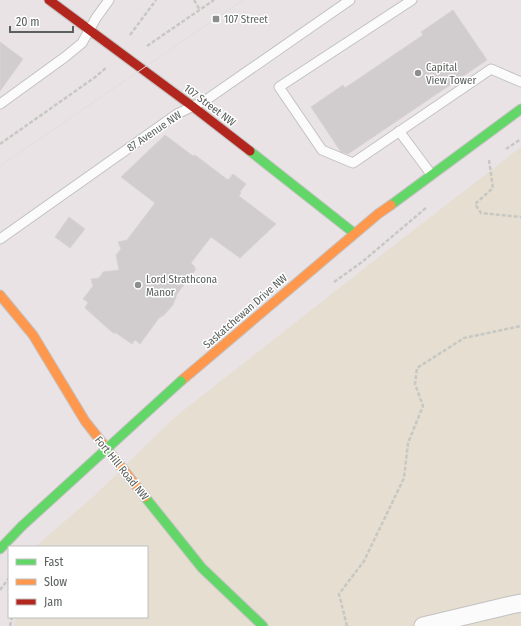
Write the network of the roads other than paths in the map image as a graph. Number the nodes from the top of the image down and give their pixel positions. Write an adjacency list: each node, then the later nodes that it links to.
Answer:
1 (49, 0): 5 (street, 107 Street NW)
2 (109, 0): 5 (lane)
3 (350, 0): 8 (lane, 87 Avenue NW)
4 (412, 0): 10 (lane)
5 (89, 30): 7 (lane); 8 (street, 107 Street NW)
6 (521, 82): 10 (lane)
7 (0, 104)
8 (192, 106): 12 (street, 107 Street NW); 13 (lane, 87 Avenue NW)
9 (521, 108): 11 (street, Saskatchewan Drive NW)
10 (399, 131): 11 (lane)
11 (431, 174): 12 (street, Saskatchewan Drive NW)
12 (354, 233): 15 (street, Saskatchewan Drive NW, bridge)
13 (0, 239)
14 (0, 295): 17 (street, Fort Hill Road NW)
15 (0, 549)
16 (521, 603): 18 (street)
17 (263, 626)
18 (423, 626)

